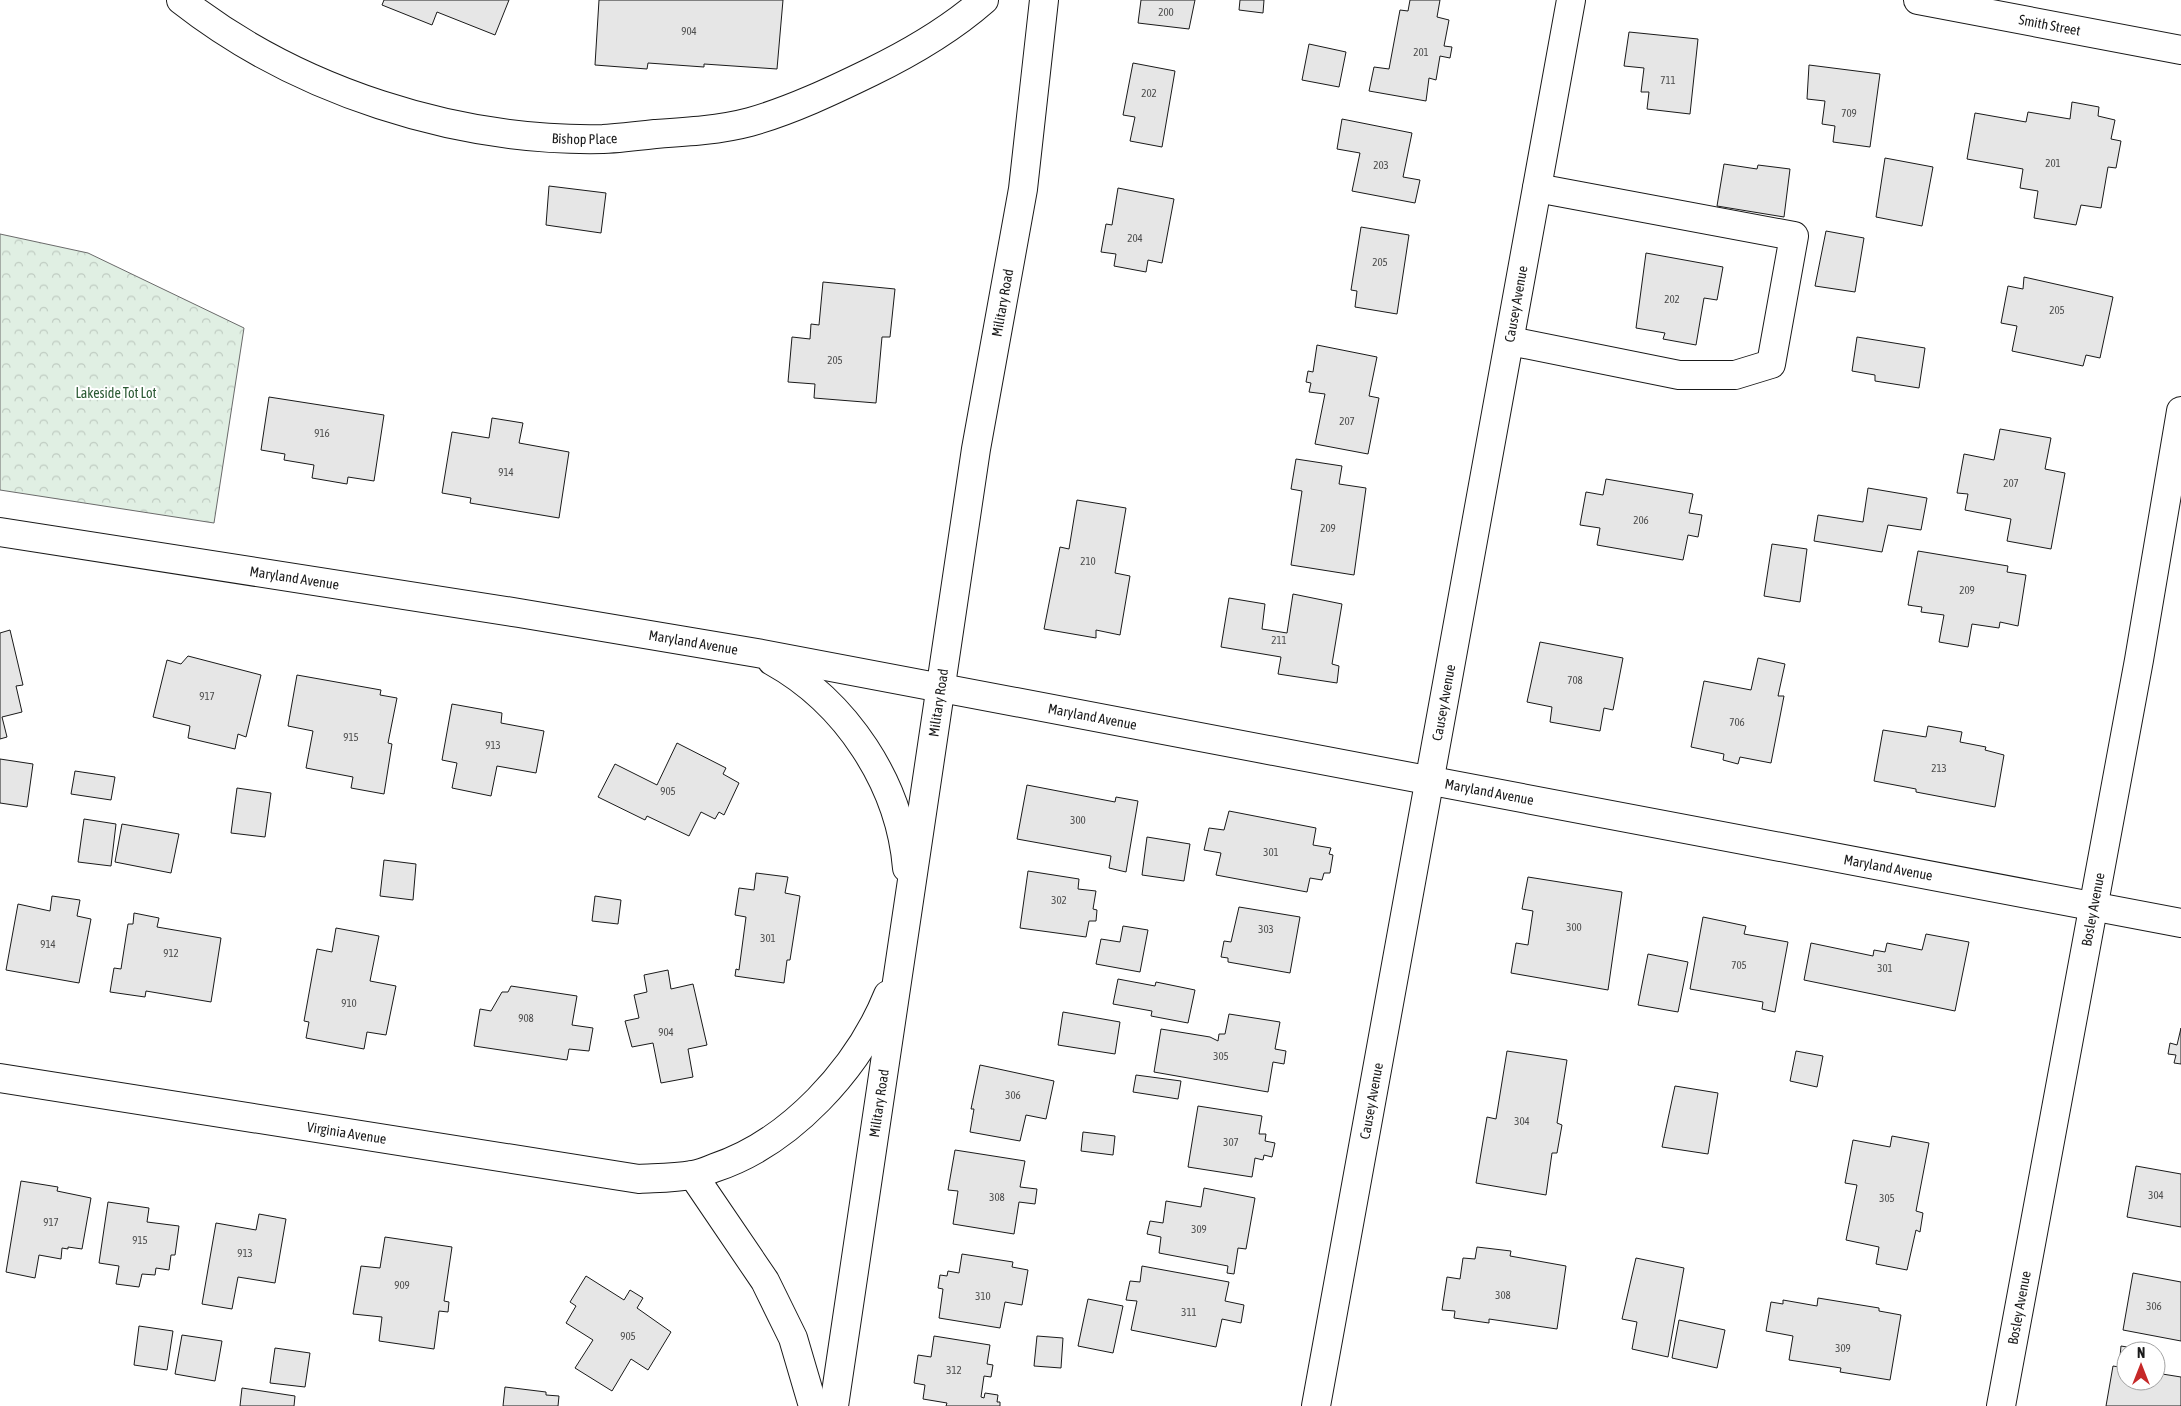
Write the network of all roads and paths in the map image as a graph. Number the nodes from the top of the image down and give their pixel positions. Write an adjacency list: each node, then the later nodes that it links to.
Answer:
1 (181, 0): 2 (street, Bishop Place)
2 (984, 0)
3 (1044, 0): 12 (street, Military Road)
4 (1571, 0): 7 (street, Causey Avenue)
5 (1918, 0): 6 (street, Smith Street)
6 (2181, 50)
7 (1537, 188): 8 (street, Causey Avenue); 8 (street)
8 (1510, 341): 13 (street, Causey Avenue)
9 (2181, 411): 15 (street, Bosley Avenue)
10 (0, 532): 11 (street, Maryland Avenue)
11 (757, 653): 12 (street, Maryland Avenue); 14 (street)
12 (942, 687): 13 (street, Maryland Avenue); 14 (street, Military Road)
13 (1430, 781): 15 (street, Maryland Avenue); 22 (street, Causey Avenue)
14 (910, 899): 17 (street, Military Road)
15 (2092, 906): 16 (street, Maryland Avenue); 23 (street, Bosley Avenue)
16 (2181, 923)
17 (900, 968): 19 (street, Virginia Avenue); 21 (street, Military Road)
18 (0, 1078): 19 (street, Virginia Avenue)
19 (693, 1175): 20 (street)
20 (813, 1406)
21 (834, 1406)
22 (1316, 1406)
23 (2001, 1406)

